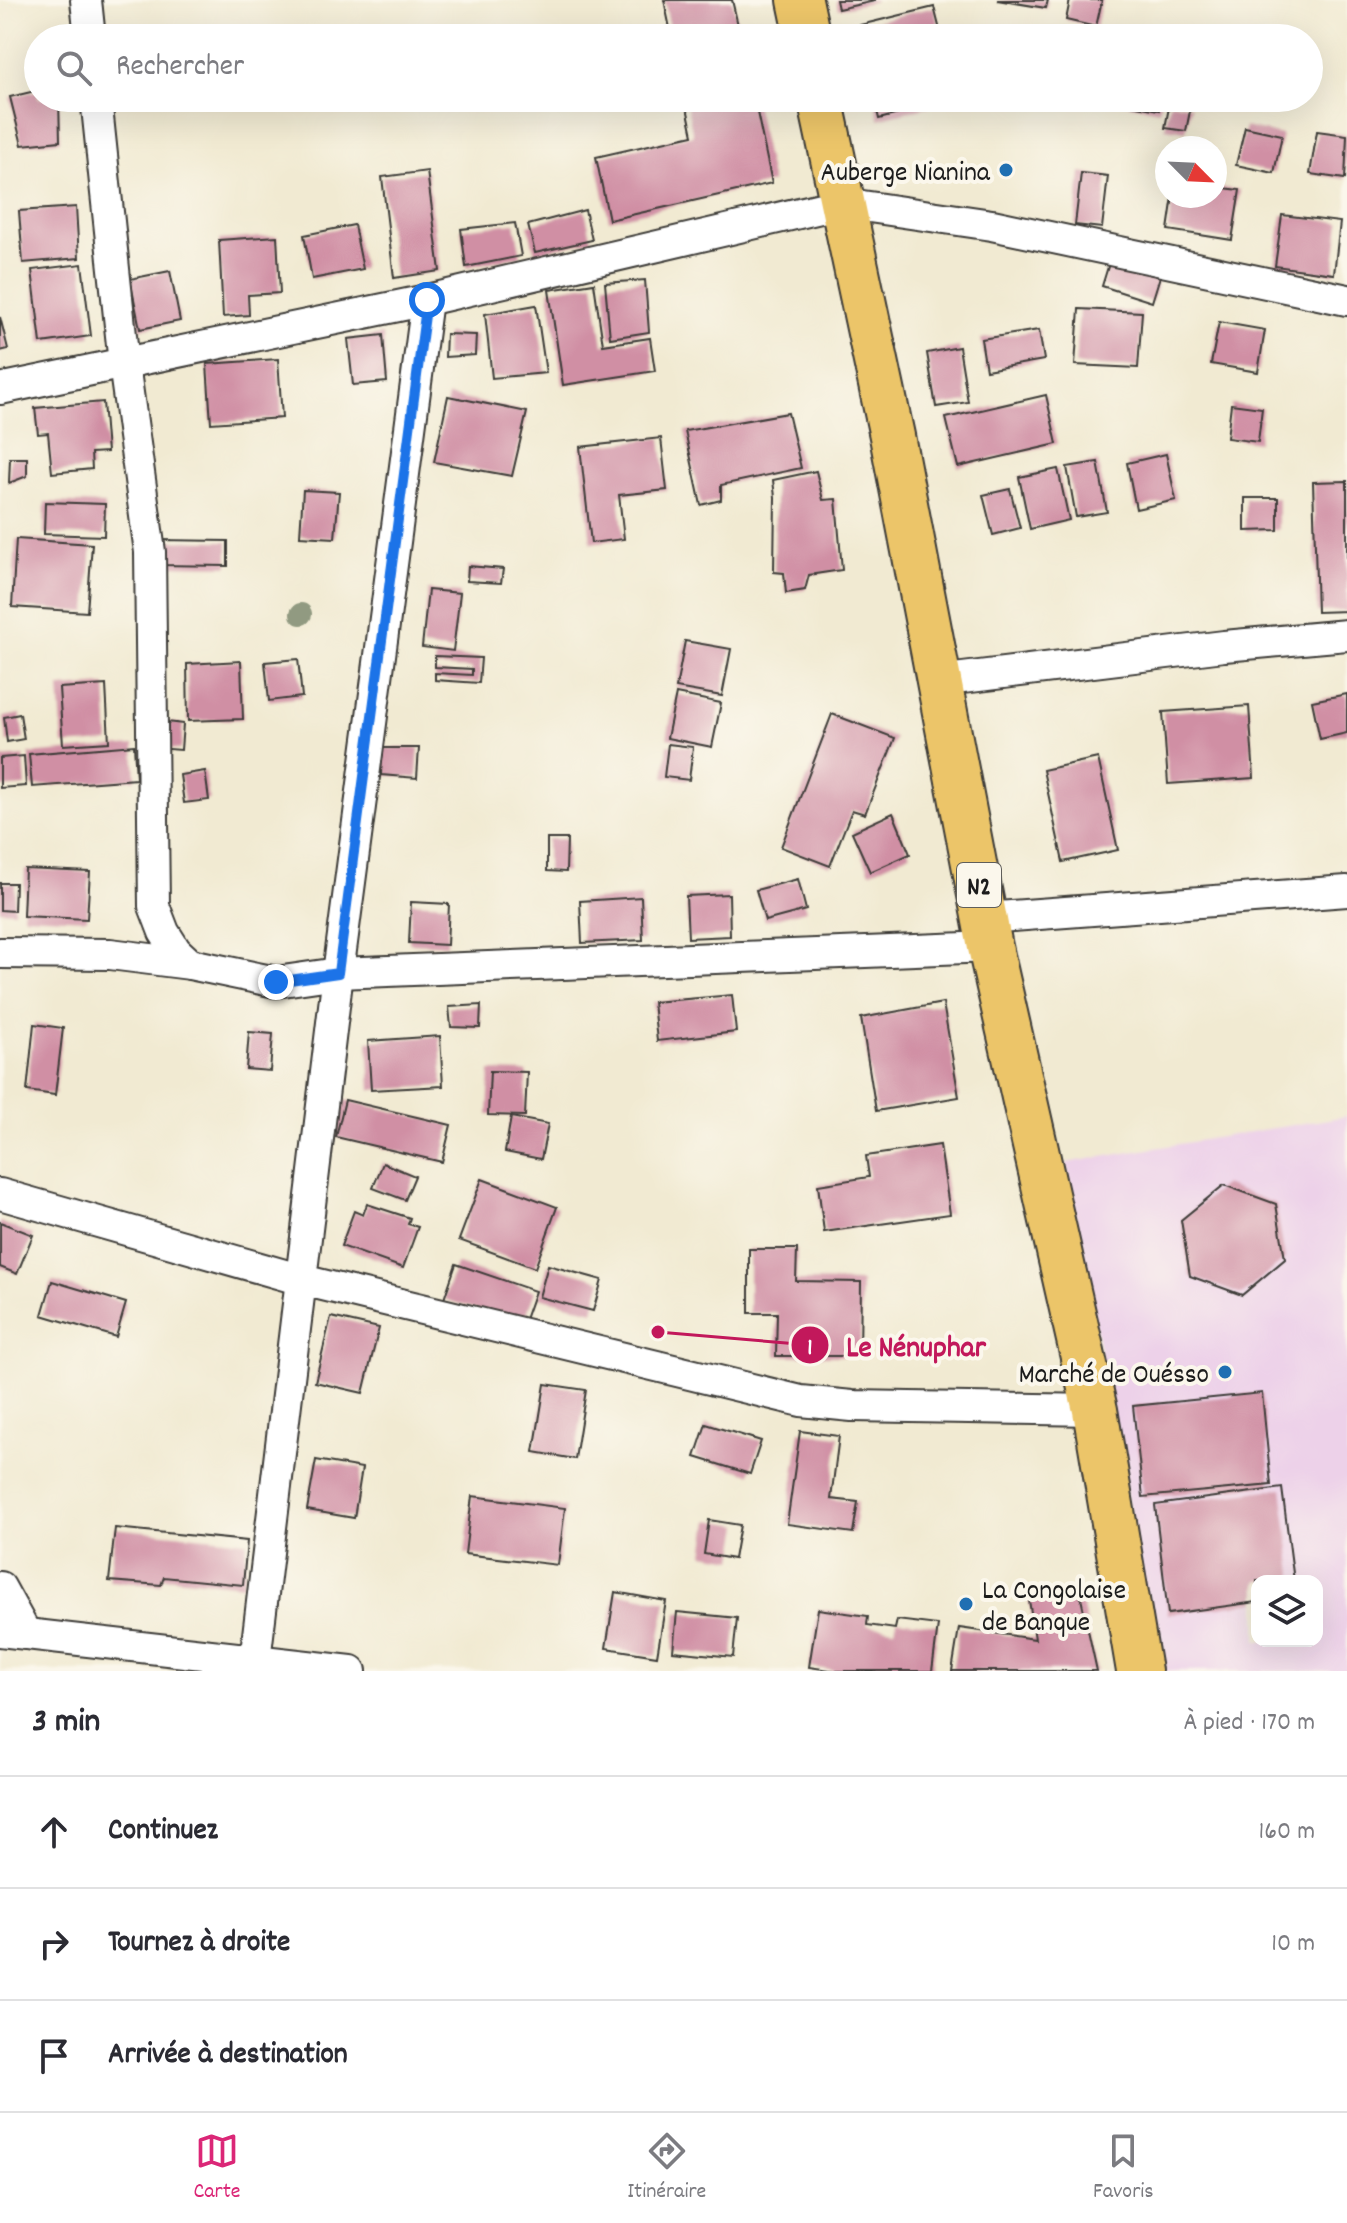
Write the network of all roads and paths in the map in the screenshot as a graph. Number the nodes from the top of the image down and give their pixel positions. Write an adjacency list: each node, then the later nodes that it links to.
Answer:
1 (86, 0): 3 (street)
2 (800, 0): 4 (highway)
3 (89, 24)
4 (805, 24)
5 (97, 112): 10 (street)
6 (823, 112): 7 (highway, N2)
7 (842, 203): 8 (street); 9 (street); 13 (highway, N2)
8 (427, 300): 10 (street); 18 (street)
9 (1347, 300)
10 (124, 364): 11 (street); 17 (street)
11 (0, 389)
12 (1347, 635): 13 (street)
13 (938, 681): 15 (highway, N2)
14 (1347, 891): 15 (street)
15 (987, 933): 18 (street); 21 (highway, N2)
16 (0, 953): 17 (street)
17 (190, 964): 18 (street)
18 (338, 973): 20 (street)
19 (0, 1194): 20 (street)
20 (302, 1280): 21 (street); 24 (street)
21 (1095, 1410): 26 (highway, N2)
22 (0, 1587): 23 (street)
23 (13, 1633): 24 (street)
24 (257, 1666): 25 (street)
25 (351, 1671)
26 (1139, 1671)

